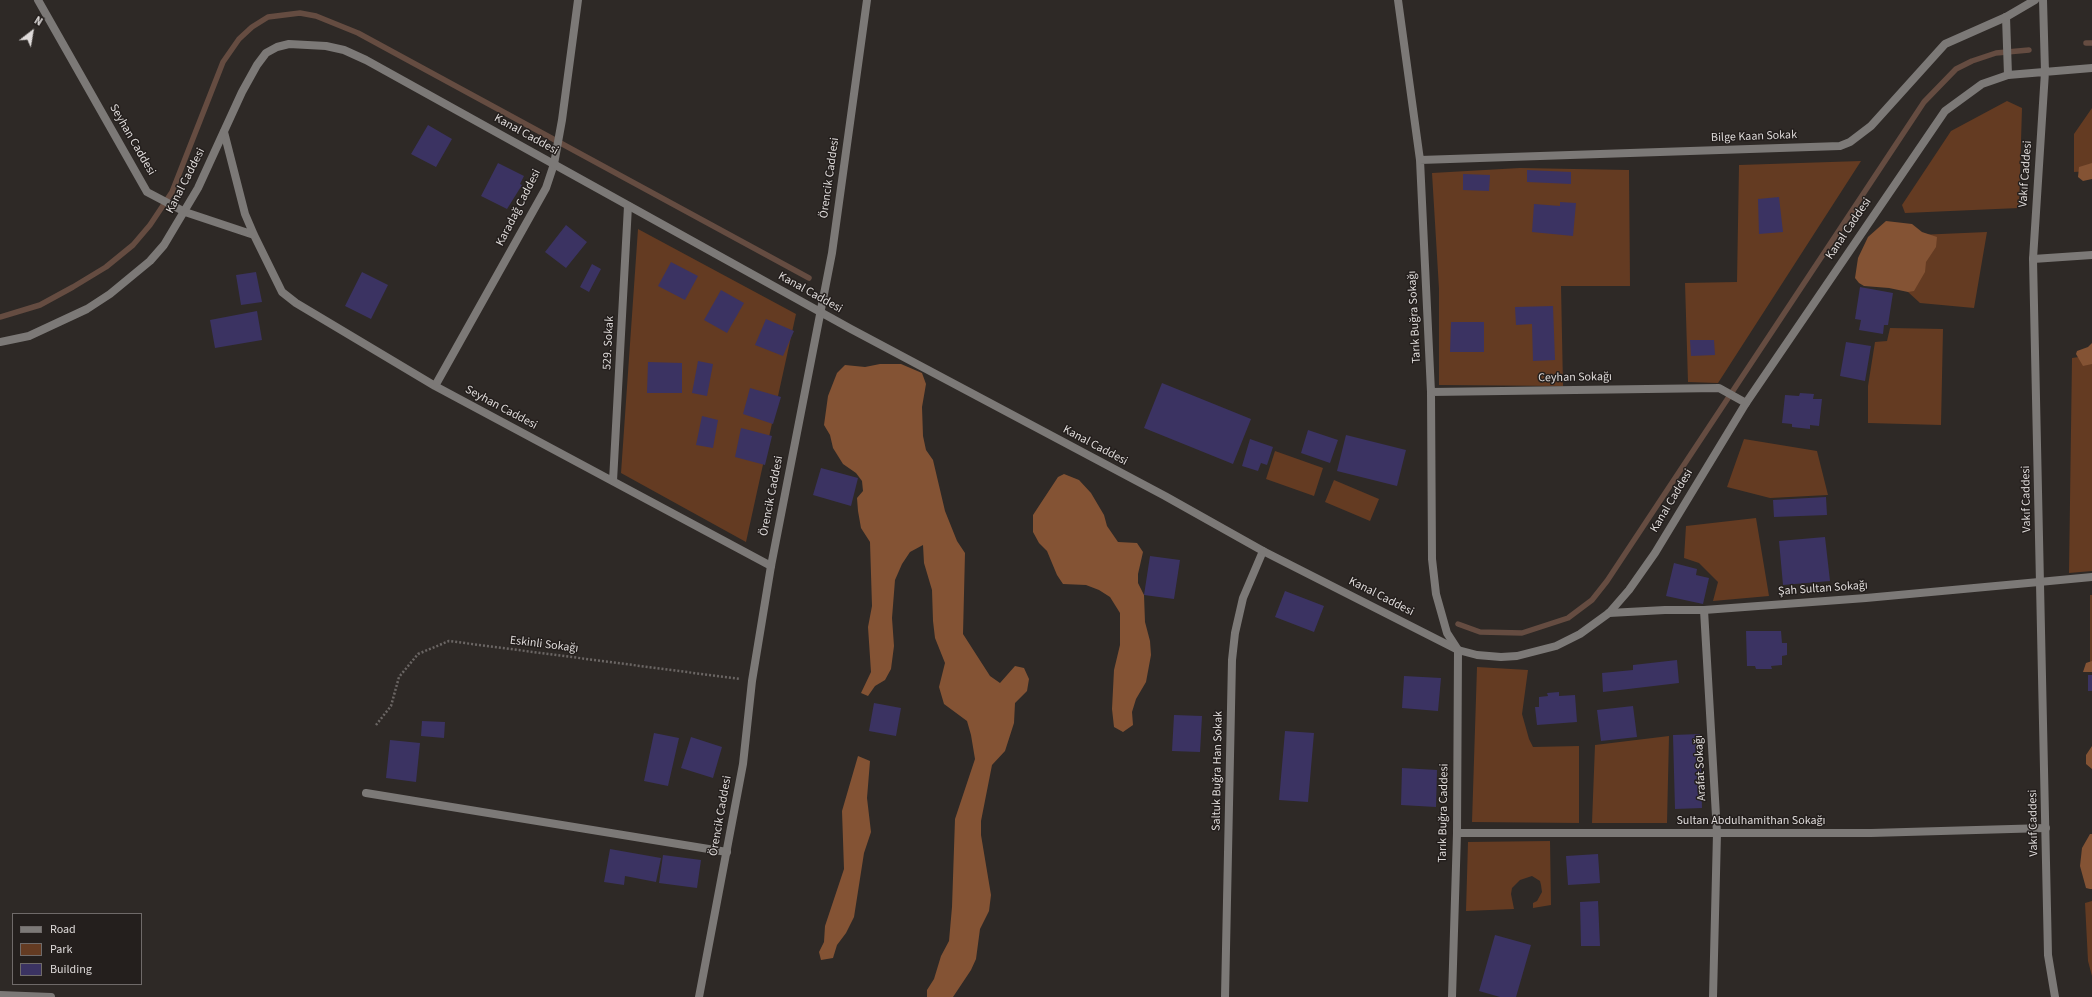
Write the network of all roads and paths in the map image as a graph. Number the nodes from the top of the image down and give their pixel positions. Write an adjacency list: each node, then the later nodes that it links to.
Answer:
1 (38, 0): 15 (street, Seyhan Caddesi)
2 (578, 0): 13 (street, Karadağ Caddesi)
3 (867, 0): 19 (street, Örencik Caddesi)
4 (1398, 0): 12 (street, Tarık Buğra Sokağı)
5 (2035, 0): 7 (street, Bilge Kaan Sokak)
6 (2043, 0): 9 (street, Vakıf Caddesi)
7 (2006, 17): 10 (street); 12 (street, Bilge Kaan Sokak)
8 (2092, 68): 9 (street, Kanal Caddesi)
9 (2044, 72): 10 (street, Kanal Caddesi); 18 (street, Vakıf Caddesi)
10 (2008, 75): 23 (street, Kanal Caddesi)
11 (224, 132): 13 (street, Kanal Caddesi); 15 (street, Kanal Caddesi); 16 (street, Seyhan Caddesi)
12 (1420, 160): 22 (street, Tarık Buğra Sokağı)
13 (554, 164): 14 (street, Kanal Caddesi); 21 (street, Karadağ Caddesi)
14 (628, 206): 19 (street, Kanal Caddesi); 24 (street, 529. Sokak)
15 (182, 210): 16 (street, Seyhan Caddesi); 20 (street, Kanal Caddesi)
16 (254, 235): 21 (street, Seyhan Caddesi)
17 (2092, 255): 18 (street)
18 (2033, 259): 28 (street, Vakıf Caddesi)
19 (820, 312): 25 (street, Kanal Caddesi); 26 (street, Örencik Caddesi)
20 (0, 342)
21 (435, 386): 24 (street, Seyhan Caddesi)
22 (1431, 392): 23 (street, Ceyhan Sokağı); 31 (street, Tarık Buğra Sokağı)
23 (1746, 403): 30 (street, Kanal Caddesi)
24 (613, 482): 26 (street, Seyhan Caddesi)
25 (1263, 551): 31 (street, Kanal Caddesi); 42 (street, Saltuk Buğra Han Sokak)
26 (771, 566): 32 (street, Örencik Caddesi)
27 (2092, 578): 28 (street, Şah Sultan Sokağı)
28 (2039, 582): 29 (street, Şah Sultan Sokağı); 35 (street, Vakıf Caddesi)
29 (1704, 610): 30 (street, Şah Sultan Sokağı); 37 (street, Arafat Sokağı)
30 (1609, 613): 31 (street, Kanal Caddesi)
31 (1458, 650): 36 (street, Tarık Buğra Caddesi)
32 (752, 681): 33 (path, Eskinli Sokağı); 38 (street, Örencik Caddesi)
33 (376, 725)
34 (366, 793): 38 (street)
35 (2046, 828): 37 (street, Sultan Abdulhamithan Sokağı); 45 (street, Vakıf Caddesi)
36 (1457, 833): 37 (street, Sultan Abdulhamithan Sokağı); 43 (street, Tarık Buğra Caddesi)
37 (1717, 833): 44 (street, Arafat Sokağı)
38 (727, 852): 41 (street, Örencik Caddesi)
39 (0, 995): 40 (street)
40 (51, 997)
41 (699, 997)
42 (1225, 997)
43 (1452, 997)
44 (1713, 997)
45 (2055, 997)

